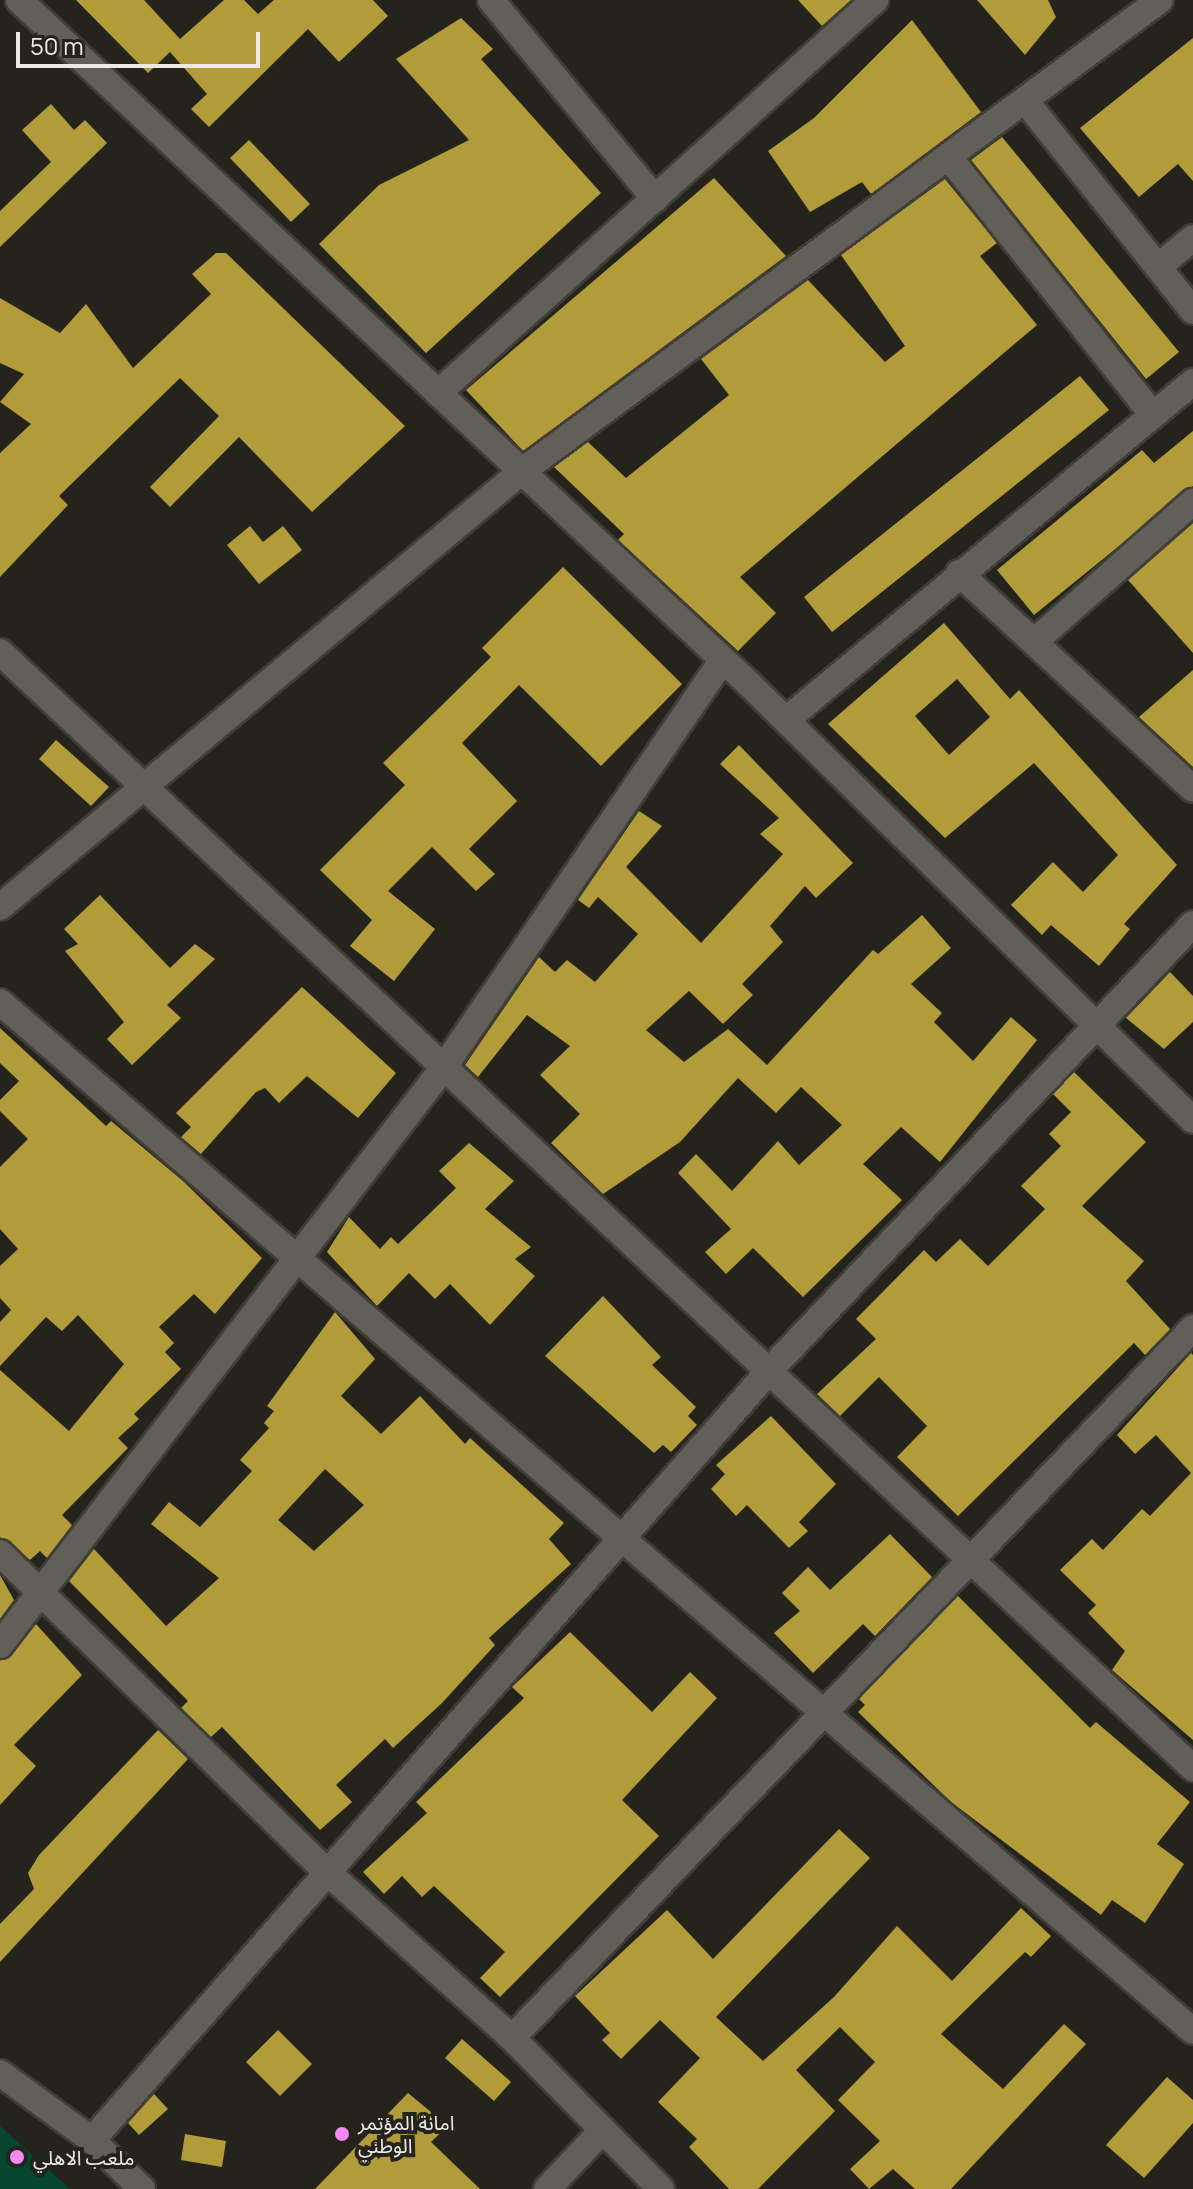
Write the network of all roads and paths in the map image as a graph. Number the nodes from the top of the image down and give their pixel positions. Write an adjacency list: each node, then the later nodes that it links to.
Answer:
1 (19, 0): 12 (street)
2 (491, 0): 7 (street)
3 (875, 0): 7 (street)
4 (1160, 0): 5 (street)
5 (1027, 103): 6 (street); 9 (street)
6 (951, 160): 13 (street); 14 (street)
7 (655, 199): 12 (street)
8 (1193, 238): 9 (street)
9 (1158, 267): 10 (street)
10 (1193, 311)
11 (1193, 382): 13 (street)
12 (438, 393): 14 (street)
13 (1153, 415): 16 (street)
14 (521, 472): 19 (street); 21 (street)
15 (1193, 502): 17 (street)
16 (959, 573): 17 (street); 20 (street)
17 (1034, 642): 22 (street)
18 (0, 652): 21 (street)
19 (723, 660): 20 (street); 27 (street)
20 (786, 720): 26 (street)
21 (142, 786): 23 (street); 27 (street)
22 (1192, 786)
23 (0, 907)
24 (1193, 924): 26 (street)
25 (0, 1002): 29 (street)
26 (1098, 1026): 28 (street); 31 (street)
27 (444, 1067): 29 (street); 31 (street)
28 (1193, 1120)
29 (296, 1253): 32 (street); 35 (street)
30 (1193, 1328): 34 (street)
31 (769, 1371): 32 (street); 34 (street)
32 (624, 1540): 37 (street); 39 (street)
33 (0, 1553): 35 (street)
34 (970, 1560): 37 (street); 38 (street)
35 (41, 1593): 36 (street); 39 (street)
36 (0, 1645)
37 (819, 1712): 40 (street); 41 (street)
38 (1193, 1768)
39 (327, 1872): 41 (street); 44 (street)
40 (1193, 2031)
41 (512, 2038): 43 (street)
42 (0, 2073): 44 (street)
43 (601, 2132): 46 (street); 47 (street)
44 (92, 2140): 45 (street)
45 (142, 2189)
46 (547, 2189)
47 (661, 2189)

